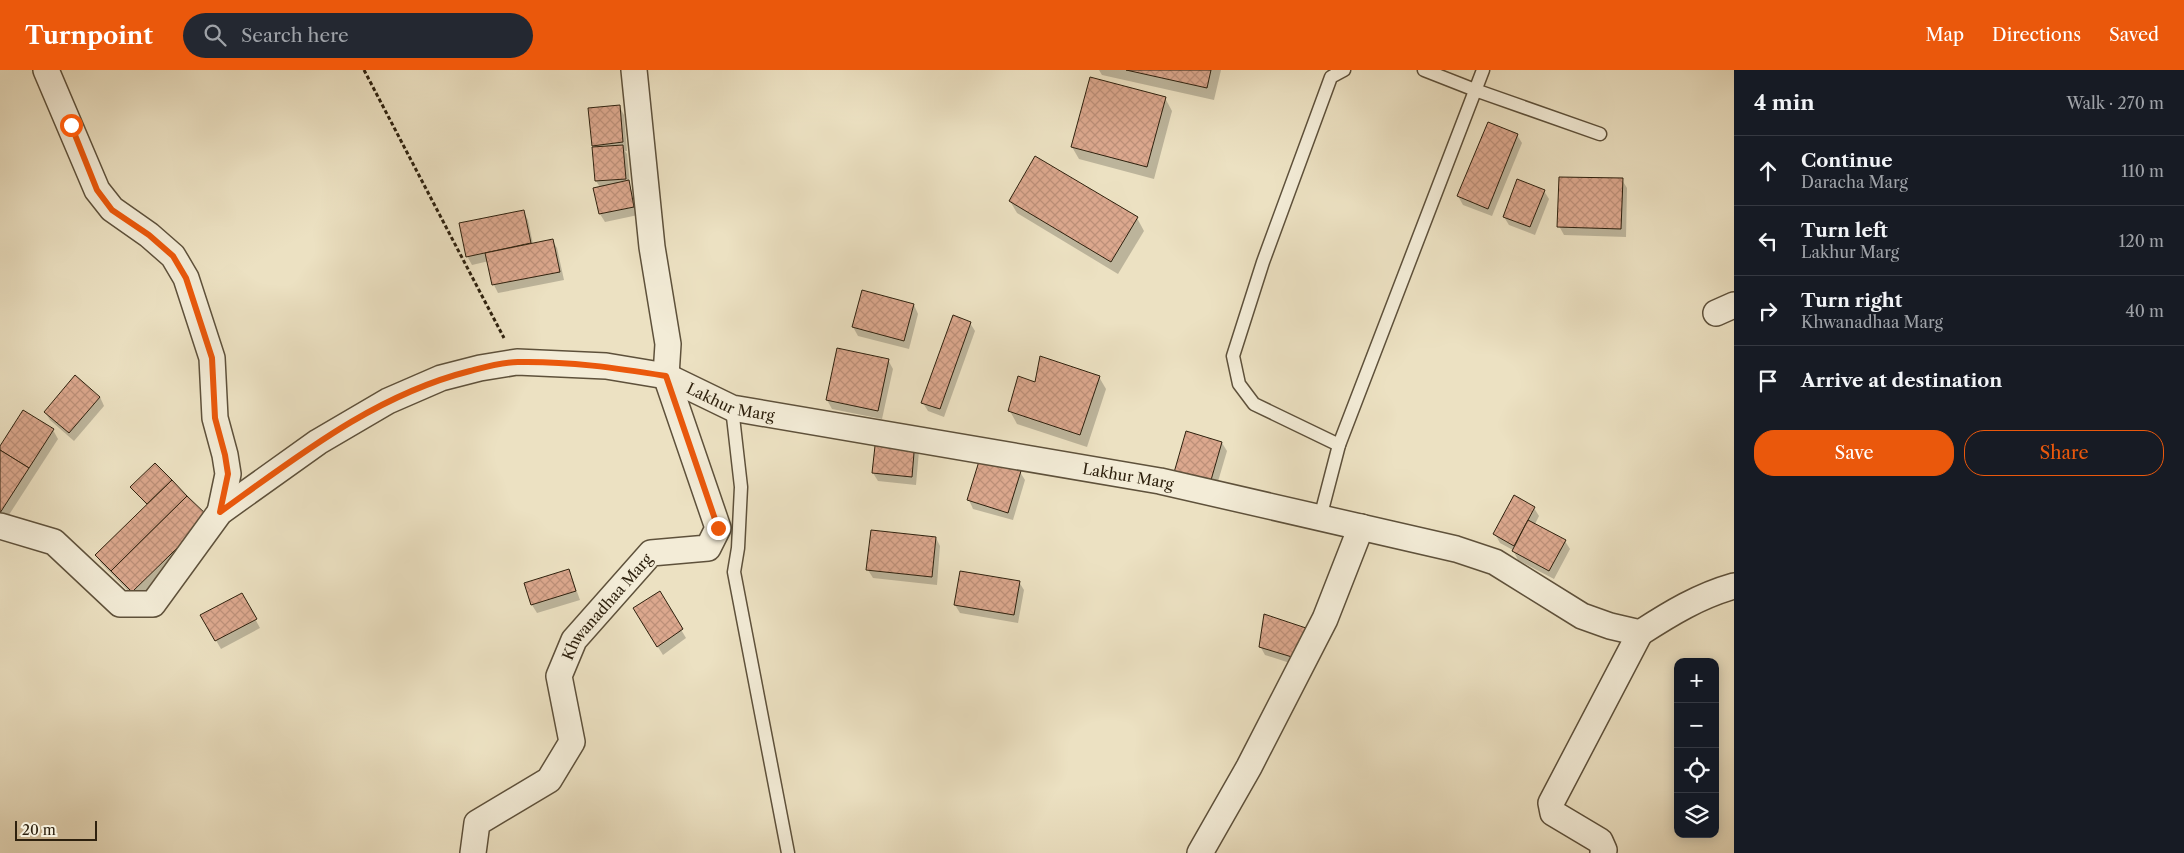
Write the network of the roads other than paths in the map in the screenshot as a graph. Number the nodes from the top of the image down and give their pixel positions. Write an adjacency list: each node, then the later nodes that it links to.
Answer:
1 (46, 70): 11 (street)
2 (634, 70): 8 (street)
3 (1344, 70): 10 (lane)
4 (1424, 70): 6 (lane)
5 (1483, 70): 6 (lane)
6 (1475, 90): 7 (lane); 10 (lane)
7 (1600, 134)
8 (666, 376): 9 (street, Lakhur Marg); 11 (street, Lakhur Marg); 17 (street, Khwanadhaa Marg)
9 (732, 408): 12 (street, Lakhur Marg); 18 (lane)
10 (1339, 445): 12 (lane)
11 (220, 512): 13 (street, Lakhur Marg)
12 (1320, 518): 14 (street, Lakhur Marg)
13 (0, 526)
14 (1361, 527): 16 (street, Lakhur Marg); 19 (street)
15 (1734, 586): 16 (street)
16 (1640, 633): 20 (street)
17 (472, 853)
18 (788, 853)
19 (1200, 853)
20 (1603, 853)

